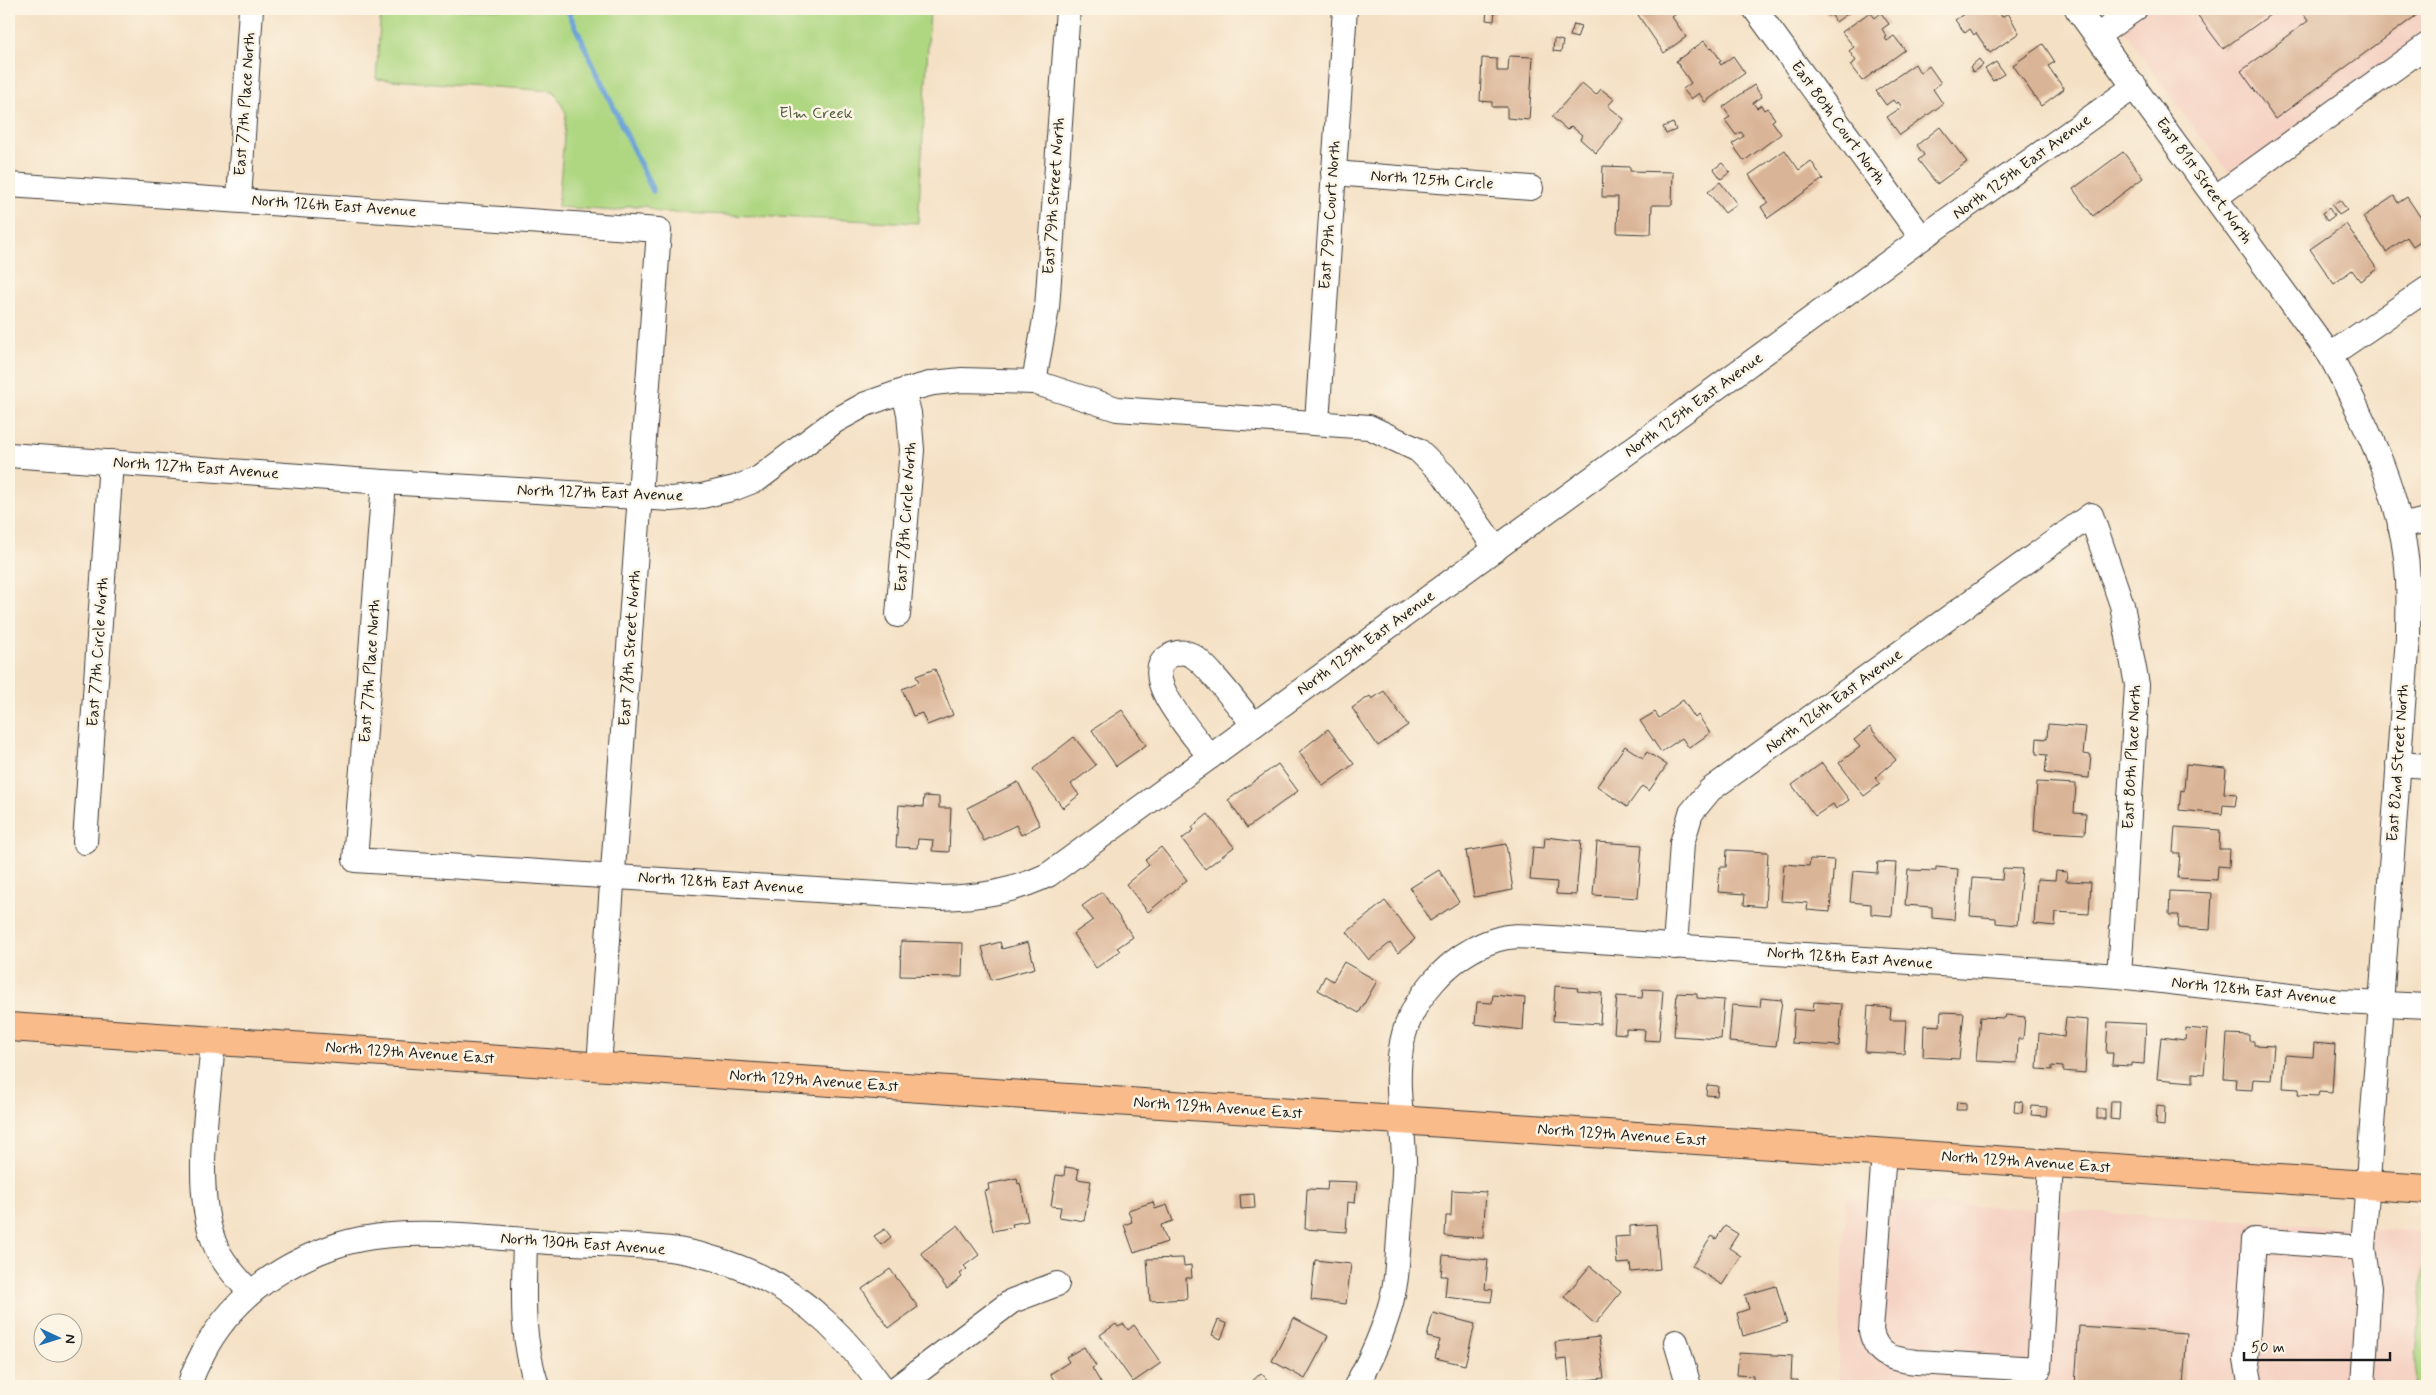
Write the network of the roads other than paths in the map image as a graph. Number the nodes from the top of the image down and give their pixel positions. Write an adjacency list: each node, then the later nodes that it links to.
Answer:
1 (251, 9): 14 (street, East 77th Place North)
2 (1068, 9): 19 (street, East 79th Street North)
3 (1345, 9): 10 (street, East 79th Court North)
4 (1755, 9): 16 (street, East 80th Court North)
5 (2077, 9): 7 (street, East 81st Street North)
6 (2135, 9): 7 (street)
7 (2096, 36): 9 (street, East 81st Street North)
8 (2427, 45): 13 (street)
9 (2135, 86): 13 (street, East 81st Street North); 16 (street, North 125th East Avenue)
10 (1333, 173): 12 (street, North 125th Circle); 21 (street, East 79th Court North)
11 (9, 185): 14 (street, North 126th East Avenue)
12 (1531, 188)
13 (2216, 197): 18 (street, East 81st Street North)
14 (239, 199): 15 (street, North 126th East Avenue)
15 (659, 230): 25 (street, East 78th Street North)
16 (1922, 238): 29 (street, North 125th East Avenue)
17 (2427, 289): 18 (street)
18 (2330, 355): 28 (street, East 82nd Street North)
19 (1034, 382): 20 (street, North 127th East Avenue); 21 (street, North 127th East Avenue)
20 (903, 391): 25 (street, North 127th East Avenue); 30 (street, East 78th Circle North)
21 (1317, 422): 29 (street, North 127th East Avenue)
22 (9, 455): 23 (street, North 127th East Avenue)
23 (111, 462): 24 (street, North 127th East Avenue); 35 (street, East 77th Circle North)
24 (384, 482): 25 (street, North 127th East Avenue); 37 (street, East 77th Place North)
25 (640, 498): 38 (street, East 78th Street North)
26 (2091, 514): 39 (street, North 126th East Avenue); 40 (street, East 80th Place North)
27 (2427, 520): 28 (street)
28 (2400, 526): 33 (street, East 82nd Street North)
29 (1496, 549): 31 (street, North 125th East Avenue)
30 (898, 614)
31 (1254, 725): 32 (street, North 125th East Avenue); 32 (street)
32 (1210, 757): 36 (street, North 125th East Avenue)
33 (2398, 764): 34 (street); 41 (street, East 82nd Street North)
34 (2427, 766)
35 (85, 842)
36 (1076, 854): 38 (street, North 128th East Avenue)
37 (355, 860): 38 (street, North 128th East Avenue)
38 (614, 876): 45 (street, East 78th Street North)
39 (1675, 947): 40 (street, North 128th East Avenue); 46 (street, North 128th East Avenue)
40 (2120, 976): 41 (street, North 128th East Avenue)
41 (2381, 1003): 42 (street, North 128th East Avenue); 49 (street, East 82nd Street North)
42 (2427, 1006)
43 (9, 1027): 44 (main road, North 129th Avenue East)
44 (213, 1040): 45 (main road, North 129th Avenue East); 54 (street)
45 (599, 1066): 46 (main road, North 129th Avenue East)
46 (1401, 1120): 47 (main road, North 129th Avenue East); 61 (street, North 128th East Avenue)
47 (1884, 1152): 48 (main road, North 129th Avenue East); 56 (street)
48 (2051, 1164): 49 (main road, North 129th Avenue East); 56 (street)
49 (2367, 1185): 50 (main road, North 129th Avenue East); 52 (street, East 82nd Street North)
50 (2427, 1189)
51 (525, 1240): 54 (street, North 130th East Avenue); 58 (street); 59 (street, North 130th East Avenue)
52 (2363, 1248): 63 (street); 64 (street, East 82nd Street North)
53 (1057, 1284): 60 (street)
54 (250, 1292): 57 (street, North 130th East Avenue)
55 (1676, 1342): 62 (street)
56 (1990, 1377)
57 (190, 1386)
58 (538, 1386)
59 (881, 1386)
60 (899, 1386)
61 (1356, 1386)
62 (1689, 1386)
63 (2252, 1386)
64 (2363, 1386)

